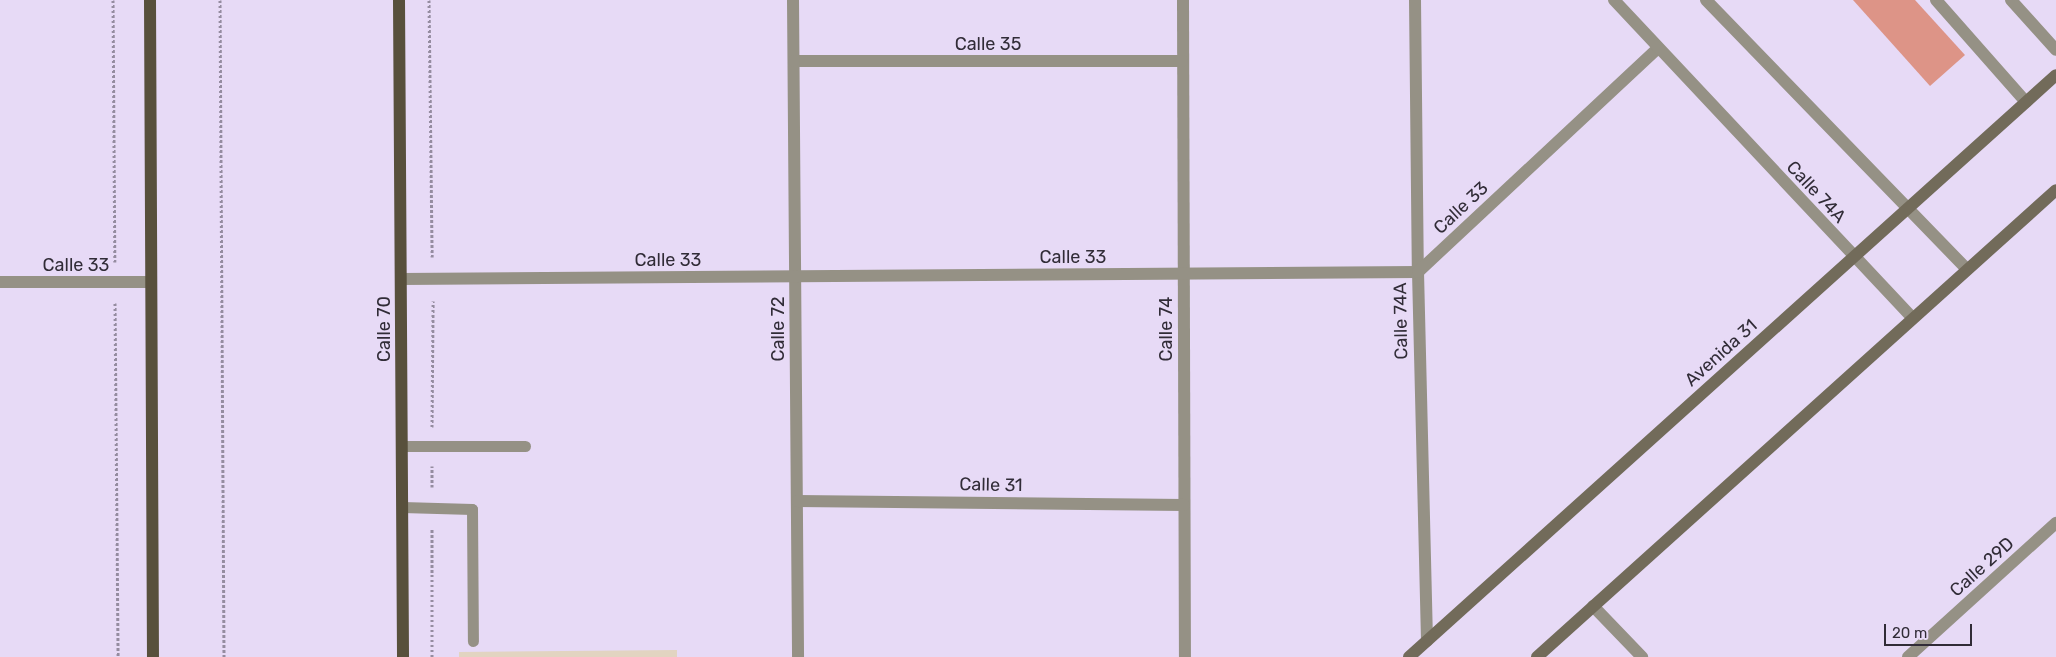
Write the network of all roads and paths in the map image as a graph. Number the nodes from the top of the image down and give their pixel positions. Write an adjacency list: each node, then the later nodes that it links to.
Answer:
1 (113, 0): 30 (path)
2 (150, 0): 29 (main road)
3 (220, 0): 48 (path)
4 (400, 0): 27 (main road, Calle 70)
5 (429, 0): 22 (path)
6 (793, 0): 15 (street, Calle 72)
7 (1183, 0): 16 (street, Calle 74)
8 (1416, 0): 24 (street, Calle 74A)
9 (1614, 0): 13 (street, Calle 74A)
10 (1936, 0): 18 (street)
11 (2011, 0): 14 (street)
12 (1711, 2): 20 (street)
13 (1657, 49): 21 (street, Calle 74A); 24 (street, Calle 33)
14 (2056, 50)
15 (794, 61): 16 (street, Calle 35); 26 (street, Calle 72)
16 (1182, 61): 25 (street, Calle 74)
17 (2056, 75): 18 (main road, Avenida 31)
18 (2026, 102): 20 (main road, Avenida 31)
19 (2056, 190): 23 (main road)
20 (1907, 209): 21 (main road, Avenida 31); 23 (street)
21 (1853, 258): 32 (street, Calle 74A); 45 (main road, Avenida 31)
22 (432, 260)
23 (1967, 269): 32 (main road)
24 (1418, 272): 25 (street, Calle 33); 45 (street, Calle 74A)
25 (1184, 273): 26 (street, Calle 33); 39 (street, Calle 74)
26 (795, 277): 27 (street, Calle 33); 38 (street, Calle 72)
27 (401, 279): 34 (main road, Calle 70)
28 (0, 282): 30 (street, Calle 33)
29 (151, 282): 30 (street, Calle 33); 47 (main road)
30 (115, 283): 46 (path)
31 (433, 295): 33 (path)
32 (1913, 318): 43 (main road)
33 (432, 430)
34 (402, 446): 35 (lane); 40 (main road, Calle 70)
35 (525, 446)
36 (432, 456): 37 (path)
37 (432, 496)
38 (797, 501): 39 (street, Calle 31); 51 (street, Calle 72)
39 (1184, 505): 52 (street, Calle 74)
40 (402, 507): 44 (lane); 49 (main road, Calle 70)
41 (432, 519): 50 (path)
42 (2056, 523): 56 (street, Calle 29D)
43 (1593, 606): 54 (main road); 55 (street)
44 (473, 641)
45 (1427, 641): 53 (main road, Avenida 31)
46 (118, 657)
47 (153, 657)
48 (224, 657)
49 (403, 657)
50 (432, 657)
51 (798, 657)
52 (1185, 657)
53 (1409, 657)
54 (1537, 657)
55 (1642, 657)
56 (1908, 657)

